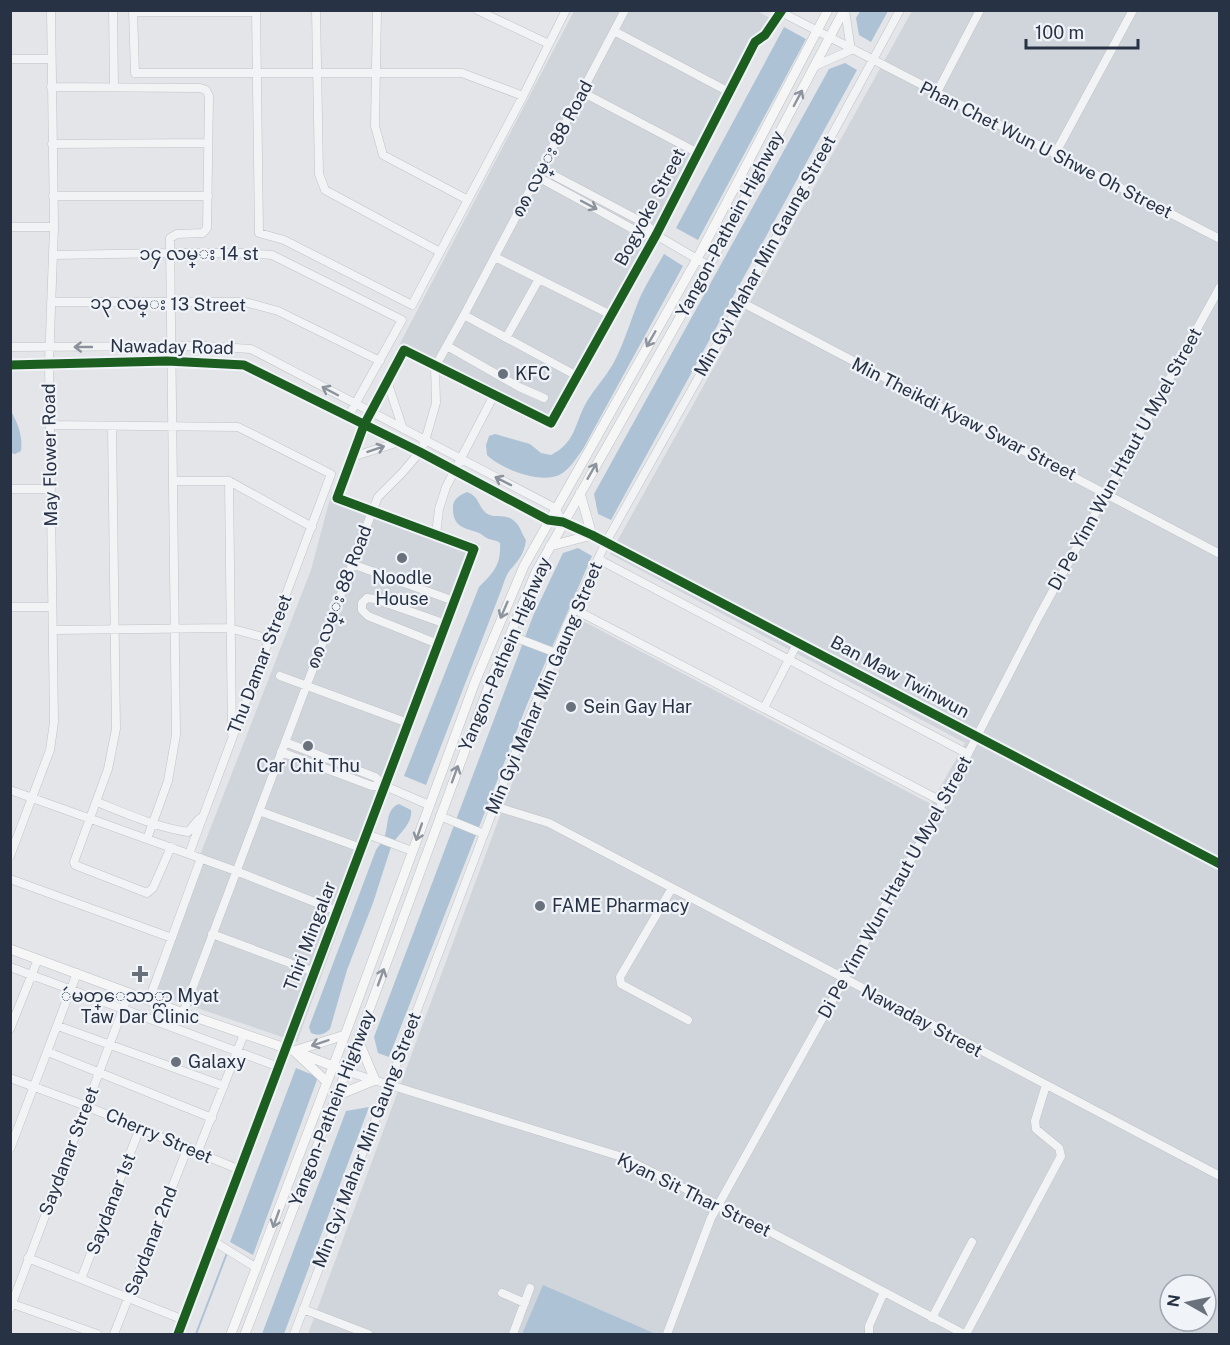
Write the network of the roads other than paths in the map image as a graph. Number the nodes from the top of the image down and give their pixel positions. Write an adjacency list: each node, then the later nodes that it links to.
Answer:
1 (51, 10): 22 (street, May Flower Road)
2 (113, 10): 29 (street)
3 (316, 10): 26 (street)
4 (377, 10): 27 (street)
5 (477, 10): 19 (street)
6 (566, 10): 19 (street)
7 (625, 10): 16 (street, ၈၈ လမ္း 88 Road)
8 (828, 10): 17 (main road, Yangon-Pathein Highway)
9 (845, 10): 18 (main road, Yangon-Pathein Highway); 20 (street)
10 (900, 10): 23 (street, Min Gyi Mahar Min Gaung Street)
11 (980, 10): 32 (street)
12 (1133, 10): 37 (street)
13 (134, 11): 14 (street); 25 (street)
14 (256, 11): 25 (street)
15 (780, 11): 17 (street, Phan Chet Wun U Shwe Oh Street); 31 (street, Bogyoke Street)
16 (614, 31): 30 (street, ၈၈ လမ္း 88 Road); 31 (street)
17 (816, 32): 18 (street, Phan Chet Wun U Shwe Oh Street); 51 (main road, Yangon-Pathein Highway)
18 (830, 39): 20 (street, Phan Chet Wun U Shwe Oh Street); 24 (main road, Yangon-Pathein Highway)
19 (549, 44): 33 (street)
20 (851, 50): 23 (street, Phan Chet Wun U Shwe Oh Street); 24 (street)
21 (10, 59): 22 (street)
22 (51, 59): 28 (street, May Flower Road)
23 (872, 61): 32 (street, Phan Chet Wun U Shwe Oh Street); 57 (street, Min Gyi Mahar Min Gaung Street)
24 (814, 66): 52 (main road, Yangon-Pathein Highway, one-way to 24)
25 (257, 71): 26 (street); 47 (street)
26 (317, 72): 27 (street); 47 (street)
27 (376, 72): 33 (street); 42 (street)
28 (51, 87): 29 (street); 35 (street, May Flower Road)
29 (114, 87): 34 (street)
30 (582, 92): 36 (street); 38 (street, ၈၈ လမ္း 88 Road)
31 (729, 92): 36 (street, Bogyoke Street)
32 (936, 94): 37 (street, Phan Chet Wun U Shwe Oh Street)
33 (523, 96): 42 (street)
34 (208, 143): 35 (street); 41 (street)
35 (52, 144): 40 (street, May Flower Road)
36 (698, 153): 45 (street, Bogyoke Street)
37 (1055, 154): 46 (street, Phan Chet Wun U Shwe Oh Street)
38 (542, 169): 39 (street, ၈၈ လမ္း 88 Road); 45 (street)
39 (537, 177): 45 (street, one-way to 45); 50 (street, ၈၈ လမ္း 88 Road)
40 (53, 196): 41 (street); 44 (street, May Flower Road)
41 (208, 196): 48 (street)
42 (468, 200): 47 (street)
43 (10, 227): 44 (street)
44 (54, 227): 49 (street, May Flower Road)
45 (656, 235): 51 (street); 59 (street, Bogyoke Street)
46 (1220, 239)
47 (440, 252)
48 (171, 253): 49 (street, ၁၄ လမ္း 14 st); 56 (street); 66 (street, ၁၄ လမ္း 14 st)
49 (53, 255): 55 (street, May Flower Road)
50 (495, 257): 53 (street); 58 (street, ၈၈ လမ္း 88 Road)
51 (697, 259): 52 (street); 94 (main road, Yangon-Pathein Highway, one-way to 94)
52 (709, 266): 93 (main road, Yangon-Pathein Highway, one-way to 52)
53 (539, 279): 59 (street); 60 (street)
54 (1220, 287): 92 (street, Di Pe Yinn Wun Htaut U Myel Street)
55 (51, 302): 56 (street, ၁၃ လမ္း 13 Street); 64 (street, May Flower Road)
56 (172, 302): 61 (street); 66 (street, ၁၃ လမ္း 13 Street)
57 (741, 302): 92 (street, Min Theikdi Kyaw Swar Street); 101 (street, Min Gyi Mahar Min Gaung Street)
58 (464, 315): 60 (street); 62 (street, ၈၈ လမ္း 88 Road)
59 (610, 315): 70 (street, Bogyoke Street)
60 (506, 338): 70 (street)
61 (170, 346): 64 (street, Nawaday Road, one-way to 64); 65 (street); 74 (street, Nawaday Road, one-way to 61)
62 (447, 346): 69 (street, ၈၈ လမ္း 88 Road); 73 (street)
63 (10, 347): 64 (street, Nawaday Road)
64 (50, 347): 67 (street, May Flower Road)
65 (170, 361): 67 (street, Nawaday Road); 76 (street, Nawaday Road); 80 (street)
66 (380, 361): 74 (street)
67 (49, 363): 68 (street, Nawaday Road); 78 (street, May Flower Road)
68 (10, 365)
69 (435, 367): 71 (street); 72 (street); 82 (street, ၈၈ လမ္း 88 Road)
70 (577, 376): 72 (street, Bogyoke Street)
71 (387, 381): 75 (street); 81 (street)
72 (494, 395): 86 (street)
73 (544, 398)
74 (354, 404): 75 (street, Nawaday Road); 76 (street)
75 (370, 412): 77 (street); 81 (street, Nawaday Road)
76 (348, 417): 77 (street, Nawaday Road)
77 (364, 424): 83 (street, Nawaday Road); 85 (street)
78 (50, 425): 79 (street); 91 (street, May Flower Road)
79 (112, 427): 80 (street); 114 (street)
80 (172, 428): 88 (street); 98 (street, Thu Damar Street)
81 (403, 429): 82 (street, Nawaday Road)
82 (425, 441): 84 (street, ၈၈ လမ္း 88 Road); 86 (street, Nawaday Road)
83 (399, 442): 84 (street, Nawaday Road); 85 (street, one-way to 83)
84 (420, 452): 87 (street, Nawaday Road); 95 (street, ၈၈ လမ္း 88 Road)
85 (352, 457): 95 (street)
86 (460, 459): 87 (street); 94 (street, Nawaday Road, one-way to 86)
87 (454, 470): 96 (street, Nawaday Road); 99 (street)
88 (173, 481): 89 (street); 112 (street)
89 (229, 481): 98 (street); 111 (street)
90 (10, 489): 91 (street)
91 (51, 489): 108 (street, May Flower Road)
92 (1105, 492): 103 (street, Min Theikdi Kyaw Swar Street); 125 (street, Di Pe Yinn Wun Htaut U Myel Street)
93 (580, 493): 97 (main road, Yangon-Pathein Highway); 100 (main road)
94 (555, 508): 96 (main road, Yangon-Pathein Highway); 97 (street)
95 (372, 512): 99 (street); 105 (street, ၈၈ လမ္း 88 Road)
96 (548, 520): 97 (street, Ban Maw Twinwun); 137 (main road, Yangon-Pathein Highway, one-way to 137)
97 (563, 522): 100 (street, Ban Maw Twinwun); 102 (main road, Yangon-Pathein Highway)
98 (312, 526): 116 (street, Thu Damar Street)
99 (436, 535): 106 (street, Thiri Mingalar)
100 (592, 535): 101 (street, Ban Maw Twinwun); 102 (main road)
101 (606, 542): 104 (street, Min Gyi Mahar Min Gaung Street); 117 (street, Ban Maw Twinwun)
102 (550, 546): 115 (main road, Yangon-Pathein Highway)
103 (1220, 554)
104 (598, 559): 109 (street, Min Gyi Mahar Min Gaung Street); 120 (street)
105 (352, 564): 106 (street); 122 (street, ၈၈ လမ္း 88 Road)
106 (454, 602): 110 (street, Thiri Mingalar)
107 (10, 607): 108 (street)
108 (52, 607): 113 (street, May Flower Road)
109 (574, 609): 119 (street, Min Gyi Mahar Min Gaung Street); 123 (street)
110 (446, 624): 118 (street, Thiri Mingalar); 118 (street)
111 (229, 628): 112 (street); 116 (street); 126 (street)
112 (175, 629): 114 (street); 143 (street)
113 (53, 630): 114 (street); 134 (street, May Flower Road)
114 (116, 630): 135 (street)
115 (508, 637): 119 (street); 141 (main road, Yangon-Pathein Highway, one-way to 115)
116 (270, 639): 126 (street, Thu Damar Street)
117 (798, 642): 120 (street); 125 (street, Ban Maw Twinwun)
118 (438, 644): 124 (street, Thiri Mingalar)
119 (553, 652): 138 (street, Min Gyi Mahar Min Gaung Street)
120 (789, 660): 123 (street); 129 (street)
121 (280, 676): 122 (street)
122 (306, 686): 124 (street); 127 (street, ၈၈ လမ္း 88 Road)
123 (764, 708): 136 (street)
124 (408, 723): 132 (street, Thiri Mingalar)
125 (977, 736): 129 (street, Di Pe Yinn Wun Htaut U Myel Street); 153 (street, Ban Maw Twinwun)
126 (232, 739): 139 (street, Thu Damar Street)
127 (285, 742): 128 (street, ၈၈ လမ္း 88 Road); 130 (street)
128 (281, 752): 131 (street); 140 (street, ၈၈ လမ္း 88 Road)
129 (968, 754): 136 (street, Di Pe Yinn Wun Htaut U Myel Street)
130 (333, 760): 131 (street); 132 (street)
131 (330, 770): 132 (street)
132 (385, 786): 137 (street); 145 (street, Thiri Mingalar)
133 (10, 790): 134 (street)
134 (32, 798): 142 (street); 151 (street, May Flower Road)
135 (97, 802): 142 (street); 143 (street)
136 (943, 802): 166 (street, Di Pe Yinn Wun Htaut U Myel Street)
137 (429, 805): 149 (main road, Yangon-Pathein Highway, one-way to 149)
138 (494, 806): 144 (street, Min Gyi Mahar Min Gaung Street); 156 (street, Nawaday Street)
139 (205, 811): 143 (street); 150 (street, Thu Damar Street)
140 (259, 811): 148 (street); 154 (street, ၈၈ လမ္း 88 Road)
141 (440, 816): 144 (street); 178 (main road, Yangon-Pathein Highway, one-way to 141)
142 (91, 819): 146 (street); 147 (street)
143 (152, 824): 146 (street)
144 (481, 833): 190 (street, Min Gyi Mahar Min Gaung Street)
145 (367, 834): 148 (street, Thiri Mingalar); 149 (street)
146 (147, 838): 147 (street)
147 (171, 847): 150 (street)
148 (361, 848): 157 (street, Thiri Mingalar)
149 (412, 851): 177 (main road, Yangon-Pathein Highway)
150 (189, 854): 152 (street)
151 (10, 856)
152 (201, 858): 154 (street); 159 (street)
153 (1220, 864)
154 (236, 871): 157 (street); 158 (street, ၈၈ လမ္း 88 Road)
155 (10, 879): 159 (street)
156 (672, 888): 166 (street, Nawaday Street); 173 (street)
157 (337, 911): 163 (street, Thiri Mingalar)
158 (213, 934): 163 (street); 172 (street, ၈၈ လမ္း 88 Road)
159 (172, 938): 169 (street)
160 (10, 949): 161 (main road)
161 (38, 959): 164 (main road); 165 (street)
162 (10, 967): 165 (street)
163 (314, 972): 180 (street, Thiri Mingalar)
164 (77, 973): 167 (street); 168 (main road)
165 (32, 975): 167 (street); 170 (street)
166 (845, 981): 191 (street, Nawaday Street); 203 (street, Di Pe Yinn Wun Htaut U Myel Street)
167 (71, 989): 171 (street); 174 (street)
168 (129, 993): 169 (main road); 171 (street, Saydanar Street)
169 (149, 1000): 172 (main road)
170 (14, 1008): 175 (street)
171 (123, 1009): 179 (street, Saydanar Street); 182 (street)
172 (183, 1013): 176 (main road)
173 (688, 1020)
174 (58, 1026): 179 (street); 181 (street)
175 (10, 1029)
176 (244, 1034): 180 (main road); 182 (street)
177 (345, 1035): 180 (main road, one-way to 180); 183 (main road, Yangon-Pathein Highway)
178 (358, 1040): 185 (main road, Yangon-Pathein Highway); 188 (main road)
179 (110, 1045): 186 (street, Saydanar Street); 192 (street)
180 (290, 1050): 183 (main road); 184 (street, Thiri Mingalar); 189 (main road)
181 (48, 1052): 186 (street); 193 (street)
182 (237, 1052): 184 (street); 192 (street)
183 (333, 1066): 185 (main road); 189 (main road, Yangon-Pathein Highway)
184 (279, 1067): 201 (street, Thiri Mingalar)
185 (345, 1071): 188 (street, Kyan Sit Thar Street); 194 (main road, Yangon-Pathein Highway)
186 (99, 1073): 195 (street, Saydanar Street); 196 (street)
187 (10, 1078): 193 (street, Cherry Street)
188 (375, 1080): 190 (street, Kyan Sit Thar Street); 194 (main road)
189 (327, 1082): 207 (main road, Yangon-Pathein Highway, one-way to 207)
190 (388, 1085): 203 (street, Kyan Sit Thar Street); 215 (street, Min Gyi Mahar Min Gaung Street)
191 (1046, 1085): 202 (street, Nawaday Street); 228 (street)
192 (224, 1086): 196 (street)
193 (34, 1087): 195 (street, Cherry Street); 199 (street)
194 (336, 1096): 222 (main road, Yangon-Pathein Highway)
195 (86, 1106): 197 (street, Cherry Street); 206 (street, Saydanar Street)
196 (212, 1118): 200 (street)
197 (140, 1128): 198 (street, Cherry Street); 208 (street, Saydanar 1st)
198 (188, 1147): 200 (street, Cherry Street); 212 (street, Saydanar 2nd)
199 (10, 1149)
200 (198, 1151): 201 (street, Cherry Street)
201 (240, 1170): 204 (street, Thiri Mingalar)
202 (1220, 1176)
203 (718, 1205): 210 (street, Kyan Sit Thar Street); 226 (street, Di Pe Yinn Wun Htaut U Myel Street)
204 (213, 1241): 207 (street); 217 (street, Thiri Mingalar)
205 (972, 1242): 216 (street)
206 (28, 1258): 208 (street); 214 (street, Saydanar Street)
207 (257, 1268): 221 (main road, Yangon-Pathein Highway)
208 (81, 1280): 212 (street)
209 (530, 1288): 213 (street)
210 (884, 1292): 216 (street, Kyan Sit Thar Street); 227 (street)
211 (502, 1293): 213 (street)
212 (129, 1299): 217 (street); 219 (street, Saydanar 2nd)
213 (525, 1303): 225 (street)
214 (11, 1305): 218 (street)
215 (303, 1309): 223 (street, Min Gyi Mahar Min Gaung Street); 224 (street)
216 (932, 1318): 228 (street, Kyan Sit Thar Street)
217 (183, 1320): 220 (street, Thiri Mingalar)
218 (98, 1335)
219 (114, 1335)
220 (178, 1335)
221 (231, 1335)
222 (245, 1335)
223 (294, 1335)
224 (368, 1335)
225 (513, 1335)
226 (667, 1335)
227 (869, 1335)
228 (965, 1335)

